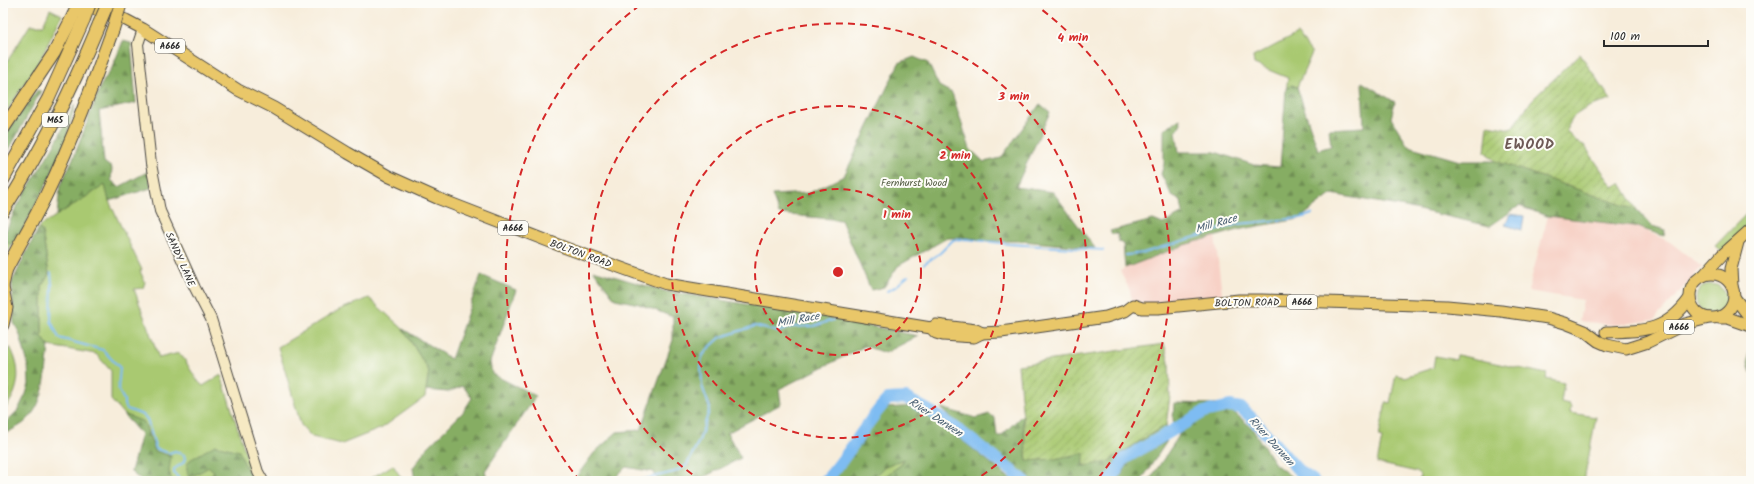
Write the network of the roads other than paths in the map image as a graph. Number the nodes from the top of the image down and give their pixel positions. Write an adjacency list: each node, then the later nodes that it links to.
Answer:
1 (78, 3): 5 (highway, M65, bridge); 6 (main road, A666)
2 (90, 3): 5 (highway, M65, bridge)
3 (108, 3): 9 (highway, M65, bridge)
4 (121, 3): 12 (highway, bridge)
5 (78, 18): 7 (highway, M65); 8 (highway, M65)
6 (143, 29): 22 (main road, BOLTON ROAD / A666); 25 (main road, SANDY LANE)
7 (3, 129)
8 (3, 180)
9 (3, 211)
10 (1751, 230): 11 (main road)
11 (1738, 242): 13 (main road); 15 (main road)
12 (7, 268): 14 (main road)
13 (1702, 276): 15 (main road); 16 (main road, A666)
14 (3, 286): 20 (main road)
15 (1732, 286): 17 (main road)
16 (1690, 298): 18 (main road, A666); 23 (main road, A666)
17 (1734, 298): 18 (main road); 19 (main road)
18 (1714, 318): 21 (main road, A666); 24 (main road, A666)
19 (1751, 319)
20 (3, 325)
21 (1751, 326)
22 (1585, 332): 23 (main road, BOLTON ROAD / A666); 24 (main road, BOLTON ROAD / A666)
23 (1606, 332): 24 (main road)
24 (1634, 347)
25 (263, 481)

